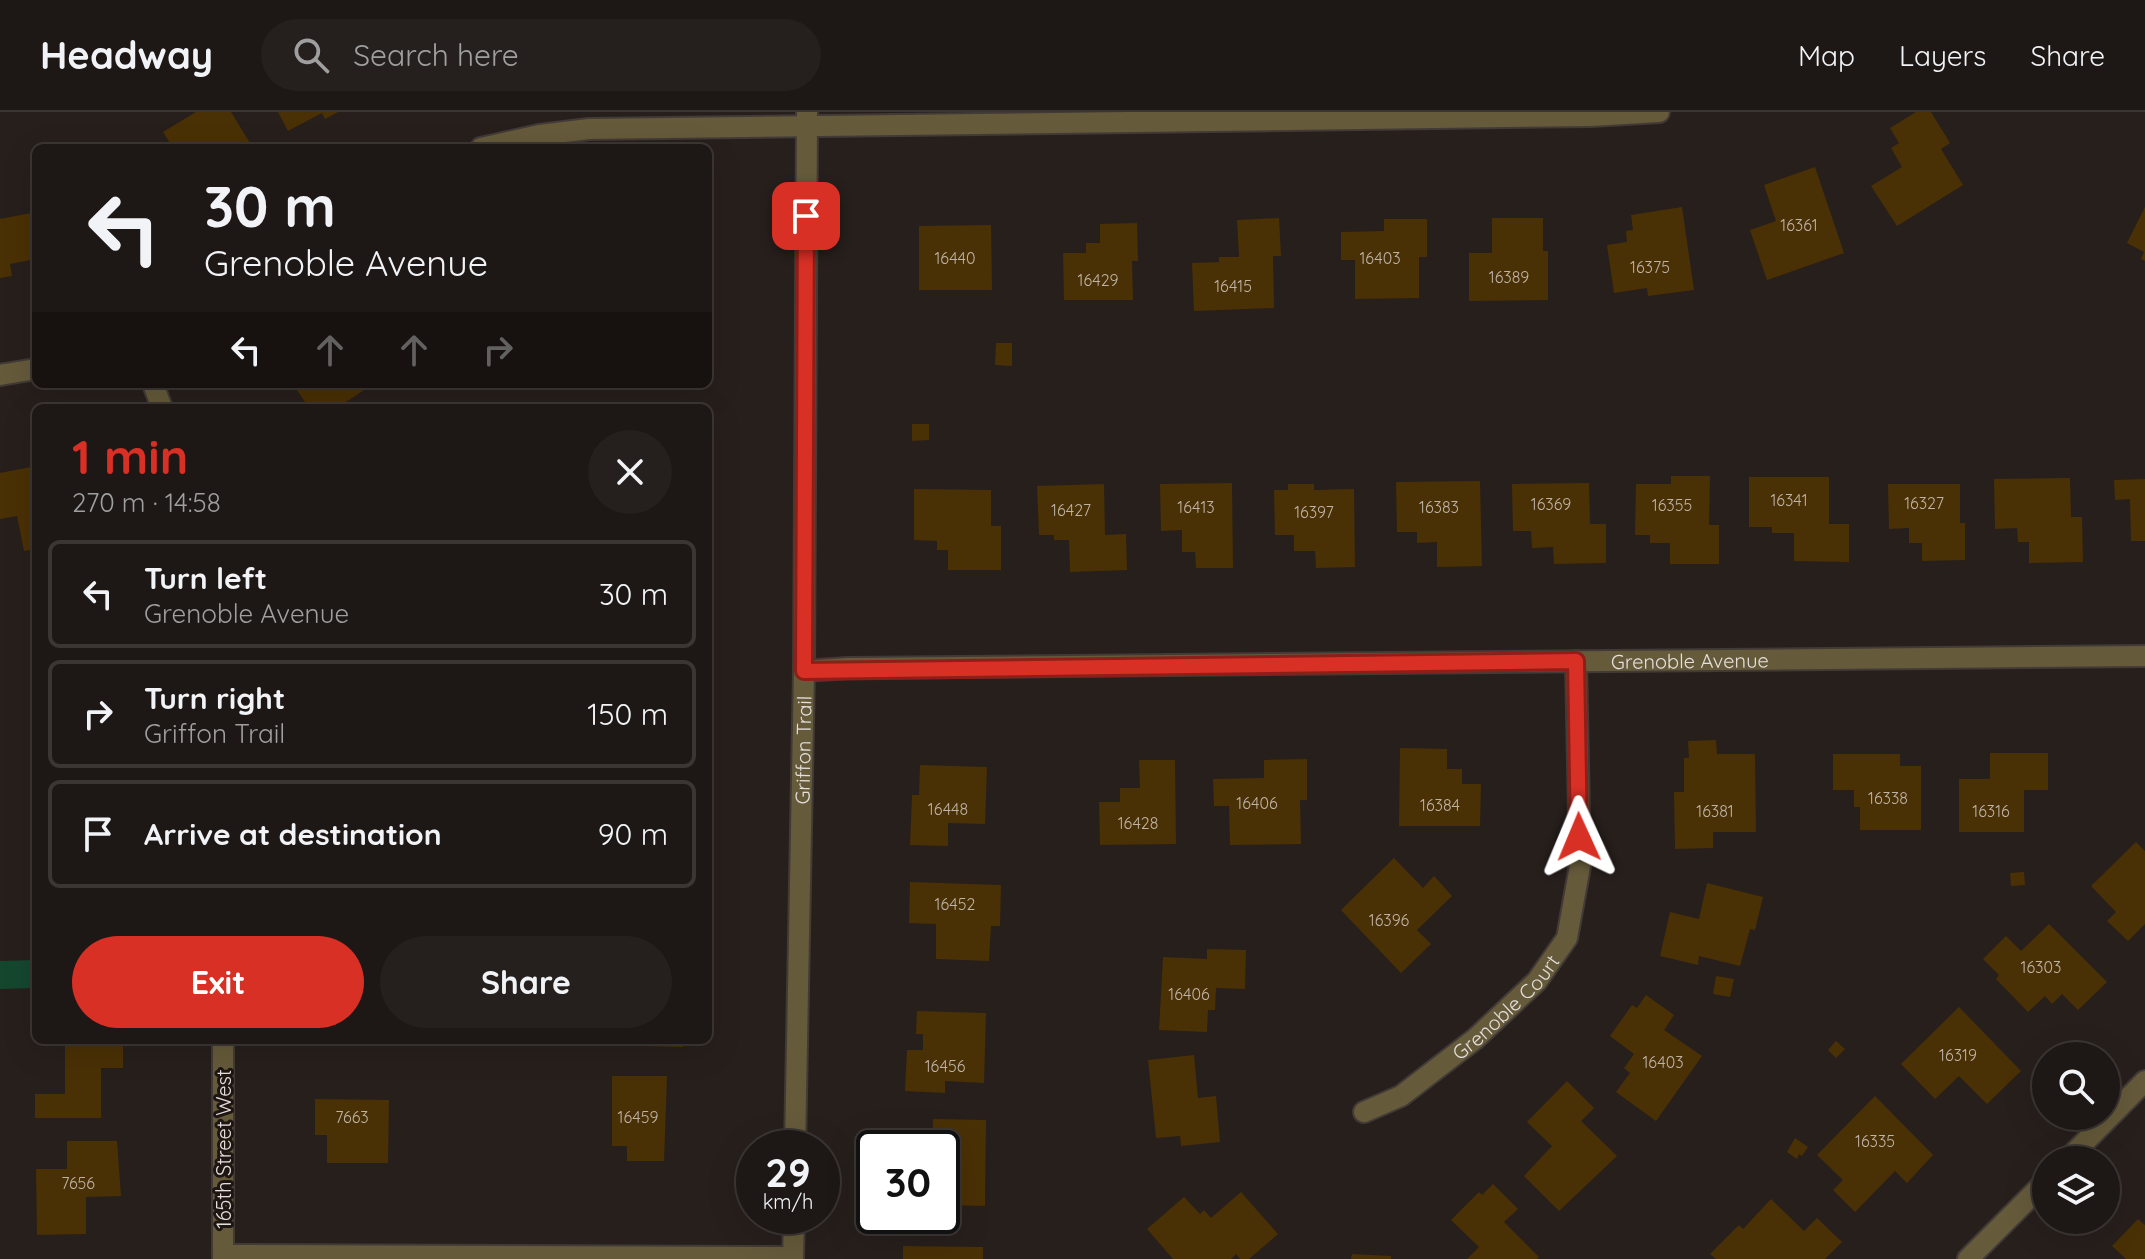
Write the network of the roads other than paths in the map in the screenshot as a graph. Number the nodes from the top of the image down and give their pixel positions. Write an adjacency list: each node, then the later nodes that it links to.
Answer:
1 (1659, 112): 2 (street)
2 (807, 119): 3 (street); 8 (street, Griffon Trail)
3 (499, 144)
4 (32, 370): 5 (street)
5 (0, 375)
6 (2145, 656): 7 (street, Grenoble Avenue)
7 (1576, 661): 8 (street, Grenoble Avenue); 11 (street, Grenoble Court)
8 (804, 671): 12 (street, Griffon Trail)
9 (223, 1044): 16 (street, 165th Street West)
10 (2145, 1081): 13 (street)
11 (1364, 1112)
12 (795, 1130)
13 (2081, 1146)
14 (2032, 1195): 18 (street)
15 (794, 1234): 17 (street)
16 (223, 1257): 17 (street)
17 (793, 1258)
18 (1968, 1259)

